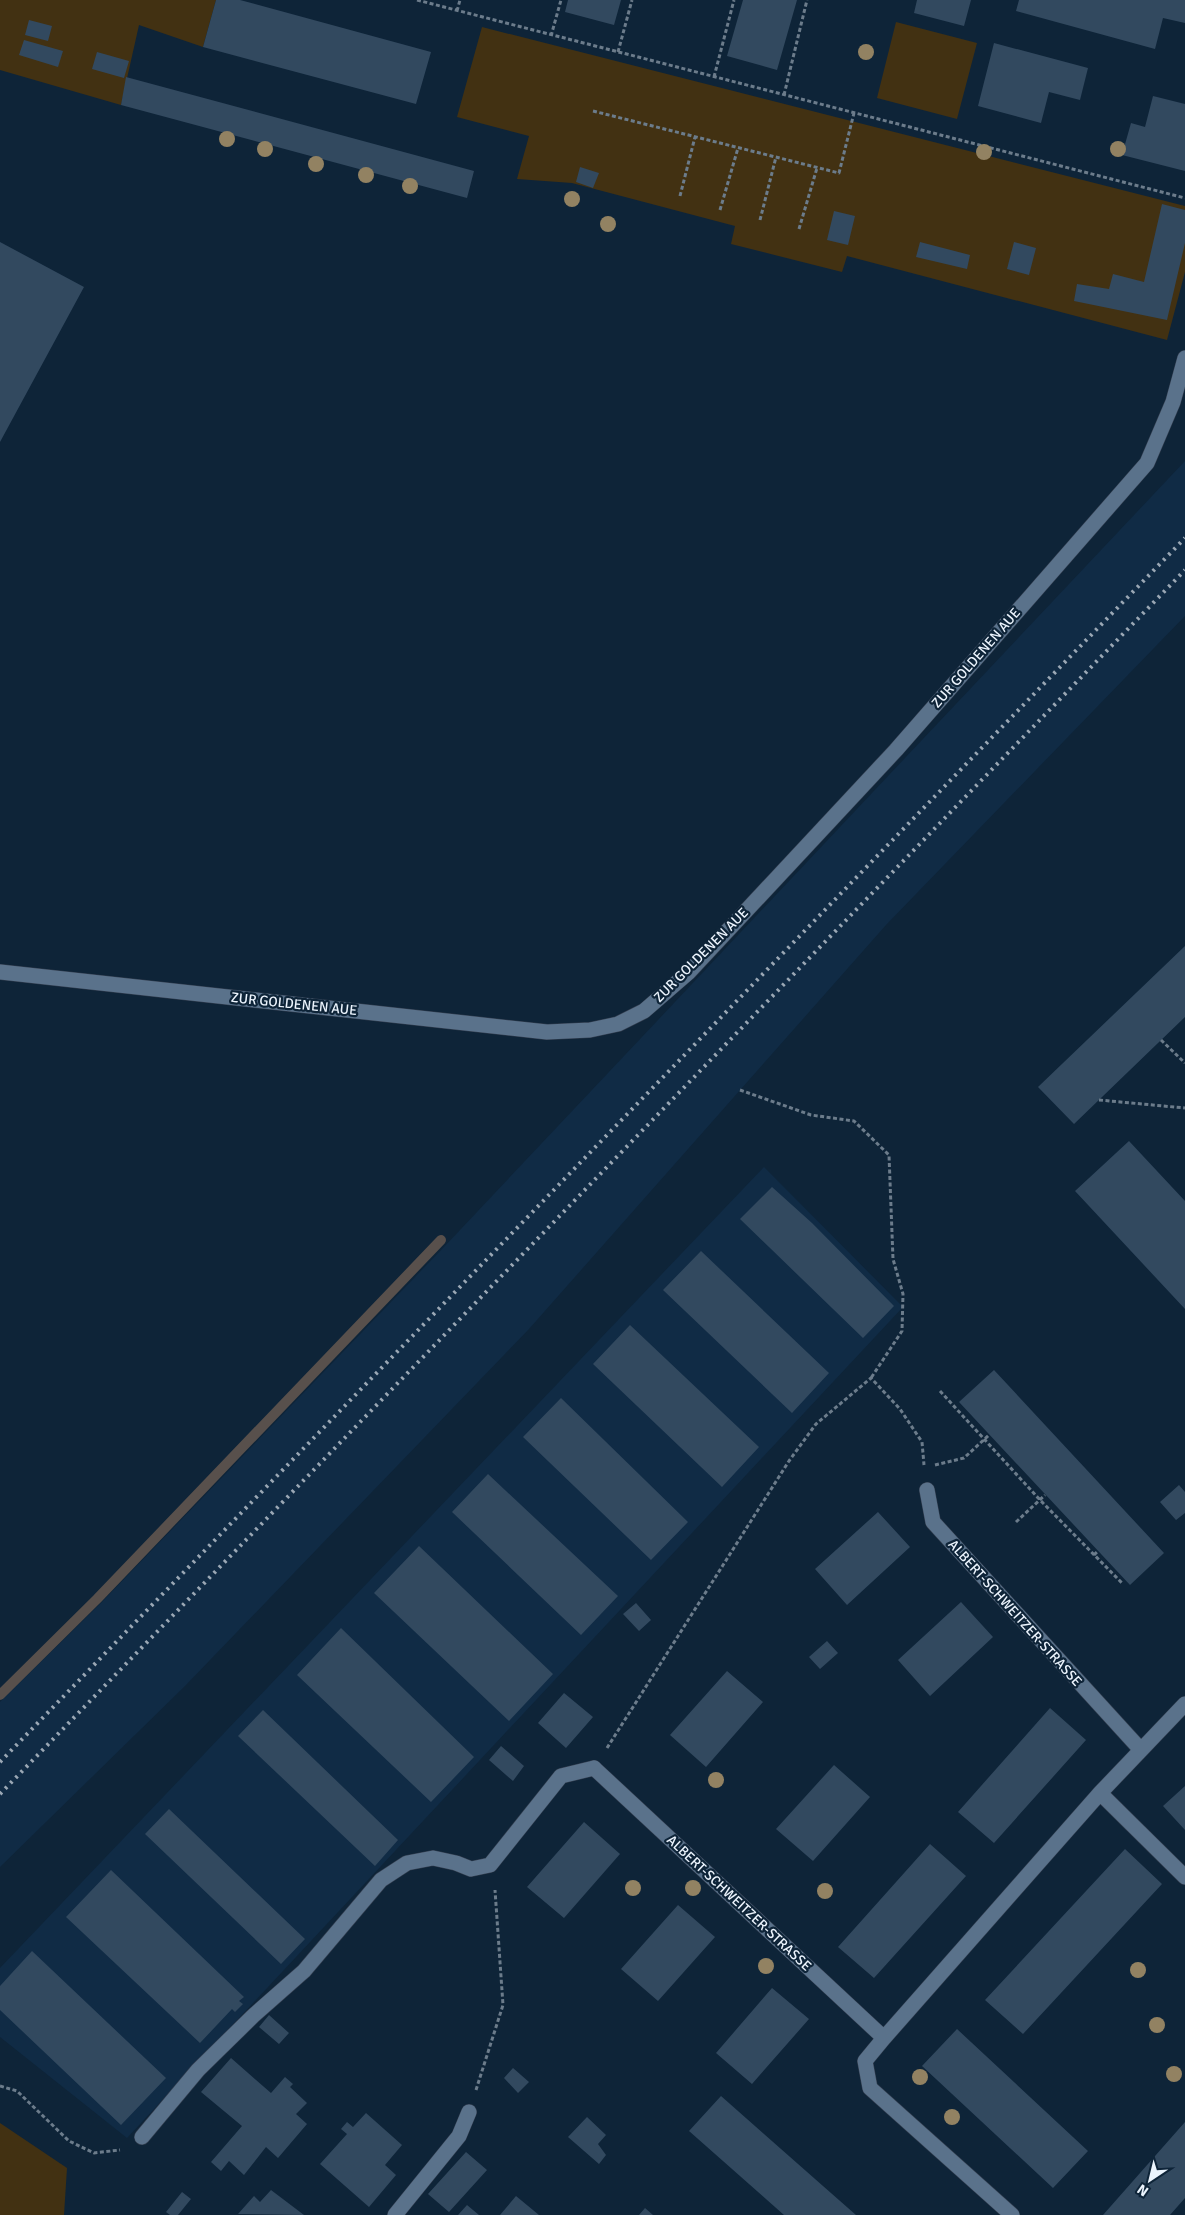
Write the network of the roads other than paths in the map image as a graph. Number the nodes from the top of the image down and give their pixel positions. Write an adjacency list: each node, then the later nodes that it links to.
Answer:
1 (1185, 358): 2 (street, ZUR GOLDENEN AUE)
2 (0, 972)
3 (927, 1490): 5 (street, ALBERT-SCHWEITZER-STRASSE)
4 (1185, 1704): 5 (street)
5 (1141, 1750): 6 (street)
6 (1100, 1793): 7 (street); 8 (street)
7 (1185, 1877)
8 (884, 2038): 10 (street, ALBERT-SCHWEITZER-STRASSE); 12 (street)
9 (469, 2112): 11 (street)
10 (142, 2137)
11 (395, 2215)
12 (1012, 2215)

